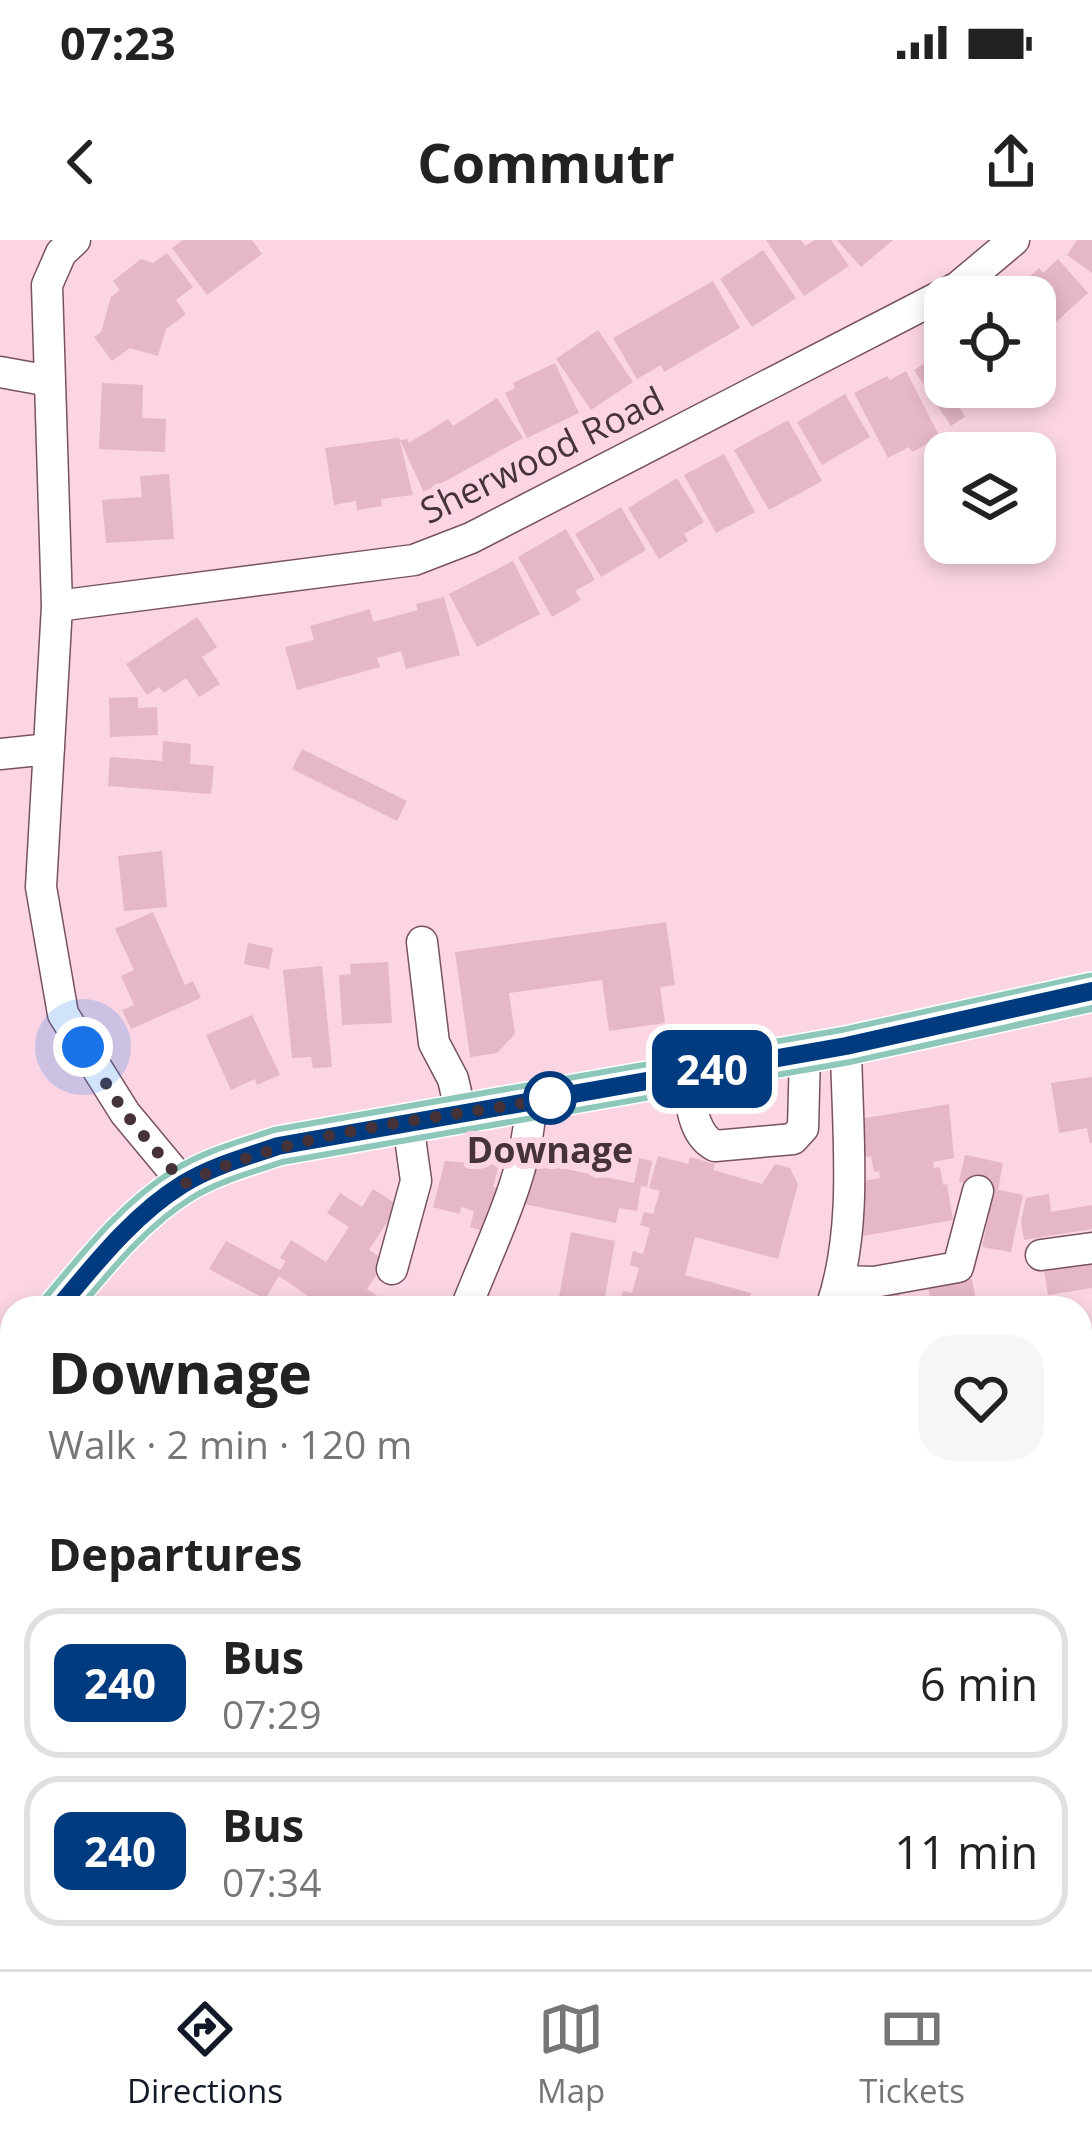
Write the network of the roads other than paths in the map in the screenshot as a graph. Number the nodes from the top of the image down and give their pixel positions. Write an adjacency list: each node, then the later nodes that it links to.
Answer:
1 (75, 240): 4 (street)
2 (1014, 240): 5 (street, Sherwood Road)
3 (0, 372): 4 (street)
4 (50, 381): 5 (street)
5 (57, 606): 6 (street)
6 (49, 749): 7 (street); 16 (street)
7 (0, 754)
8 (422, 943): 14 (street)
9 (1092, 992): 10 (main road)
10 (846, 1046): 11 (main road); 21 (street)
11 (805, 1053): 12 (main road); 12 (street)
12 (686, 1074): 13 (main road)
13 (531, 1102): 14 (main road); 23 (street)
14 (461, 1114): 15 (main road)
15 (408, 1123): 16 (main road); 20 (street)
16 (184, 1184): 22 (main road)
17 (978, 1191): 21 (street)
18 (1092, 1248): 19 (street)
19 (1041, 1255)
20 (392, 1269)
21 (835, 1294)
22 (69, 1296)
23 (471, 1296)

